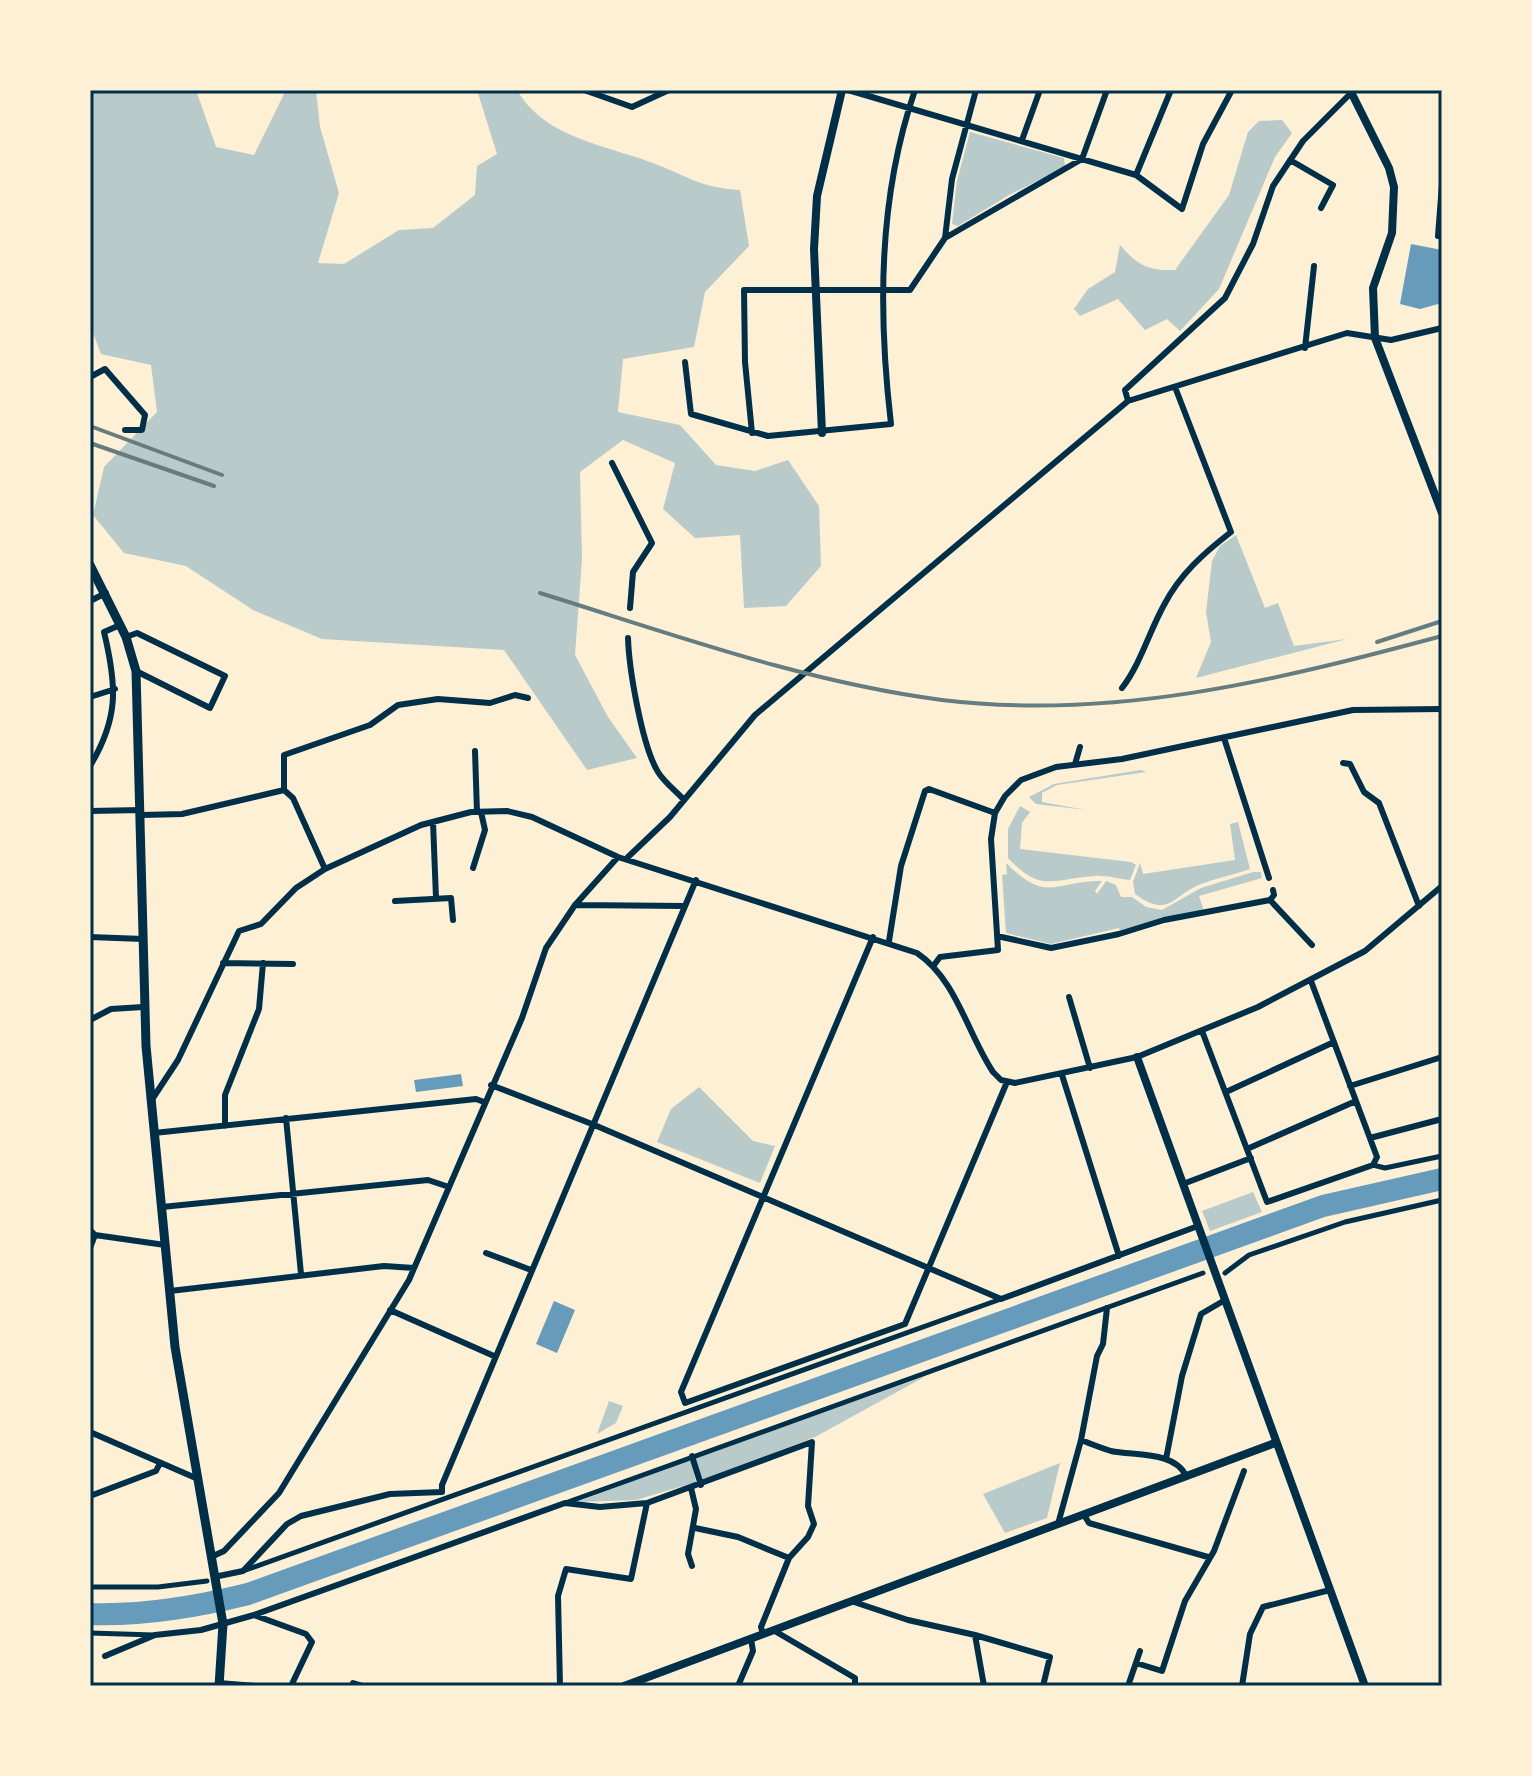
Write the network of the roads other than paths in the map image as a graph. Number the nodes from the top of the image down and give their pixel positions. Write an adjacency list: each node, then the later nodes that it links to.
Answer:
1 (584, 90): 2 (street)
2 (669, 90)
3 (842, 90): 25 (street)
4 (848, 90): 14 (street)
5 (915, 90): 14 (street)
6 (976, 90): 15 (street)
7 (1040, 90): 16 (street)
8 (1107, 90): 17 (street)
9 (1171, 90): 19 (street)
10 (1232, 90): 19 (street)
11 (1244, 90): 12 (street)
12 (1275, 90)
13 (1352, 91): 18 (street); 28 (street)
14 (909, 107): 15 (street); 26 (street)
15 (965, 122): 16 (street); 23 (street)
16 (1022, 140): 17 (street)
17 (1082, 159): 19 (street); 23 (street)
18 (1290, 160): 21 (street); 33 (street)
19 (1136, 175)
20 (1442, 184): 22 (street)
21 (1321, 208)
22 (1442, 236)
23 (945, 238): 26 (street)
24 (1314, 266): 29 (street)
25 (814, 290): 26 (street); 35 (street); 36 (street)
26 (882, 290): 36 (street)
27 (1442, 328): 28 (street)
28 (1375, 338): 29 (street); 38 (street)
29 (1305, 348): 32 (street)
30 (685, 362): 35 (street)
31 (90, 377): 34 (street)
32 (1175, 387): 33 (street); 47 (street)
33 (1128, 401): 59 (street)
34 (125, 430)
35 (752, 433): 36 (street)
36 (822, 433)
37 (612, 463): 42 (street)
38 (1442, 513)
39 (90, 565): 40 (main road)
40 (106, 593): 41 (street); 43 (main road)
41 (90, 601)
42 (630, 608)
43 (120, 625): 44 (main road); 48 (street)
44 (126, 637): 46 (main road); 46 (street)
45 (628, 638): 59 (street)
46 (136, 671): 62 (main road)
47 (1122, 688)
48 (115, 689): 49 (street); 57 (street)
49 (90, 697)
50 (528, 698): 58 (street)
51 (1442, 709): 52 (street)
52 (1224, 738): 56 (street); 69 (street)
53 (1080, 747): 56 (street)
54 (475, 751): 61 (street)
55 (1343, 763): 78 (street)
56 (1075, 764): 63 (street)
57 (90, 766)
58 (284, 790): 62 (street); 68 (street)
59 (684, 800): 66 (street)
60 (90, 811): 62 (street)
61 (479, 812): 64 (street); 65 (street); 67 (street)
62 (142, 813): 83 (main road)
63 (995, 813): 80 (street); 84 (street)
64 (433, 822): 68 (street); 73 (street)
65 (618, 857): 66 (street); 76 (street)
66 (628, 857): 70 (street)
67 (473, 868)
68 (325, 869): 86 (street)
69 (1269, 878)
70 (696, 880): 77 (street); 82 (street)
71 (1442, 886): 78 (street)
72 (1273, 890): 74 (street)
73 (436, 898): 75 (street); 79 (street)
74 (1270, 900): 80 (street); 85 (street)
75 (395, 901)
76 (575, 905): 77 (street); 101 (street)
77 (684, 906): 109 (street)
78 (1419, 906): 90 (street)
79 (453, 920)
80 (997, 936): 89 (street)
81 (90, 937): 83 (street)
82 (873, 937): 84 (street); 120 (street)
83 (143, 939): 92 (main road)
84 (889, 941): 89 (street)
85 (1312, 945)
86 (223, 963): 87 (street); 104 (street)
87 (263, 963): 88 (street); 110 (street)
88 (293, 964)
89 (934, 965): 100 (street)
90 (1311, 981): 94 (street); 95 (street)
91 (1069, 997): 98 (street)
92 (143, 1007): 93 (street); 104 (main road)
93 (90, 1020)
94 (1202, 1031): 96 (street); 103 (street)
95 (1334, 1042): 102 (street); 103 (street)
96 (1137, 1057): 98 (street); 117 (street)
97 (1442, 1057): 102 (street)
98 (1090, 1068): 99 (street)
99 (1062, 1075): 100 (street); 128 (street)
100 (1007, 1082): 129 (street)
101 (491, 1085): 106 (street); 109 (street)
102 (1350, 1086): 105 (street)
103 (1226, 1092): 113 (street)
104 (151, 1101): 111 (main road)
105 (1356, 1101): 112 (street); 113 (street)
106 (484, 1102): 107 (street); 118 (street)
107 (286, 1118): 110 (street); 119 (street)
108 (1442, 1119): 112 (street)
109 (592, 1124): 120 (street); 131 (street)
110 (225, 1126): 111 (street)
111 (154, 1133): 122 (main road)
112 (1370, 1138): 116 (street)
113 (1247, 1149): 115 (street)
114 (1442, 1156): 116 (street)
115 (1251, 1158): 116 (street); 117 (street)
116 (1373, 1165)
117 (1183, 1184): 123 (street)
118 (449, 1187): 119 (street); 130 (street)
119 (293, 1194): 122 (street); 134 (street)
120 (763, 1196): 129 (street); 129 (street)
121 (1442, 1200): 133 (street)
122 (162, 1207): 125 (main road)
123 (1199, 1228): 128 (street); 137 (street)
124 (92, 1233): 125 (street); 126 (street)
125 (165, 1245): 135 (main road)
126 (90, 1248)
127 (486, 1253): 131 (street)
128 (1119, 1256): 136 (street)
129 (929, 1267): 136 (street)
130 (414, 1268): 134 (street); 139 (street)
131 (531, 1270): 140 (street)
132 (1203, 1273): 138 (street)
133 (1225, 1273)
134 (301, 1274): 135 (street)
135 (170, 1291): 149 (main road)
136 (1001, 1299): 153 (street)
137 (1225, 1300): 143 (street); 145 (street)
138 (1107, 1308): 142 (street); 144 (street)
139 (390, 1310): 140 (street); 159 (street)
140 (494, 1356): 153 (street)
141 (91, 1433): 146 (street)
142 (1081, 1440): 145 (street); 157 (street)
143 (1275, 1443): 148 (street); 166 (street)
144 (692, 1456): 150 (street); 154 (street)
145 (1166, 1459): 148 (street)
146 (160, 1463): 149 (street); 152 (street)
147 (1244, 1471): 160 (street)
148 (1186, 1476): 156 (street)
149 (198, 1479): 159 (main road)
150 (701, 1485): 151 (street); 161 (street)
151 (691, 1488): 155 (street); 158 (street)
152 (90, 1496)
153 (443, 1496): 163 (street); 163 (street)
154 (565, 1503): 155 (street); 168 (street)
155 (647, 1503): 184 (street)
156 (1084, 1515): 157 (street); 160 (street)
157 (1058, 1524): 167 (street)
158 (695, 1528): 161 (street); 162 (street)
159 (211, 1557): 164 (main road)
160 (1208, 1557): 178 (street)
161 (789, 1558): 172 (street)
162 (692, 1566)
163 (243, 1571): 164 (street)
164 (212, 1580): 165 (street); 169 (main road)
165 (90, 1587)
166 (1330, 1590): 191 (street); 192 (street)
167 (851, 1601): 170 (street); 174 (street)
168 (254, 1615): 169 (street); 182 (street)
169 (222, 1621): 173 (street); 180 (main road)
170 (773, 1630): 172 (street); 187 (street)
171 (90, 1633): 173 (street)
172 (763, 1634): 175 (street)
173 (155, 1635): 177 (street)
174 (975, 1635): 188 (street); 189 (street)
175 (751, 1639): 185 (street); 186 (street)
176 (1140, 1651): 178 (street)
177 (105, 1656)
178 (1136, 1663): 190 (street)
179 (353, 1683): 183 (street)
180 (219, 1685): 181 (street)
181 (255, 1686)
182 (291, 1686)
183 (363, 1686)
184 (560, 1686)
185 (624, 1686)
186 (738, 1686)
187 (855, 1686)
188 (984, 1686)
189 (1043, 1686)
190 (1128, 1686)
191 (1242, 1686)
192 (1365, 1686)

